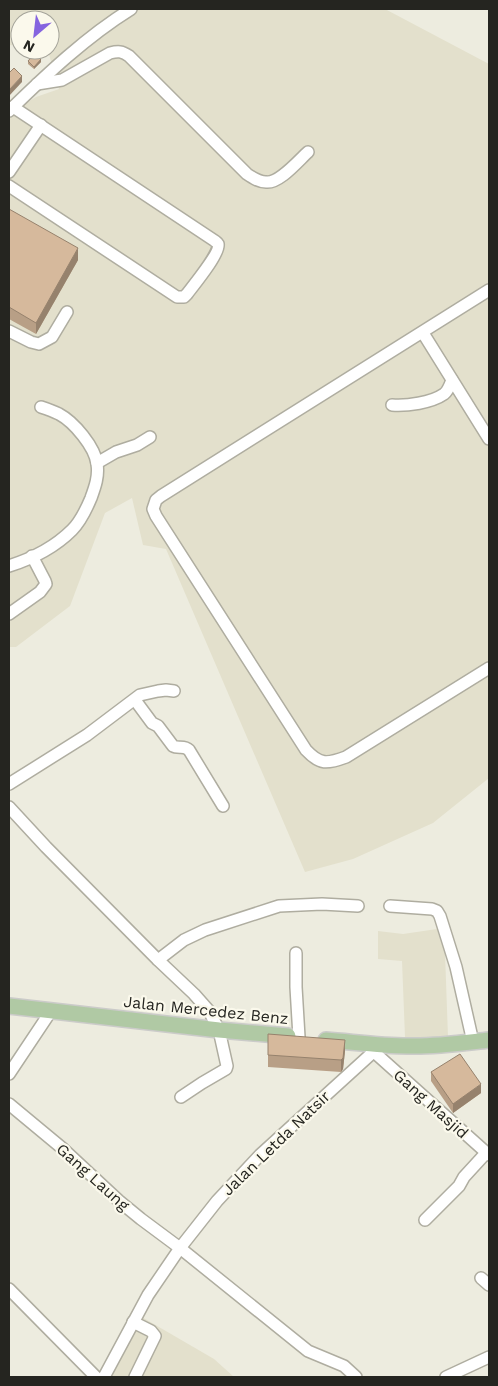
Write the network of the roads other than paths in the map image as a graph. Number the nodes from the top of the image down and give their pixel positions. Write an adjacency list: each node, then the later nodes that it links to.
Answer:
1 (131, 9): 2 (street)
2 (37, 84): 3 (street); 5 (street)
3 (11, 109): 4 (street)
4 (41, 125): 6 (street); 7 (street)
5 (308, 152)
6 (9, 172)
7 (9, 186)
8 (489, 290): 11 (street)
9 (67, 312): 10 (street)
10 (9, 331)
11 (424, 333): 12 (street); 21 (street)
12 (452, 380): 13 (street); 16 (street)
13 (392, 405)
14 (41, 407): 17 (street)
15 (150, 437): 17 (street)
16 (489, 439)
17 (97, 463): 18 (street)
18 (32, 556): 19 (street); 20 (street)
19 (9, 566)
20 (9, 614)
21 (489, 668)
22 (174, 691): 23 (street)
23 (135, 700): 24 (street); 25 (street)
24 (9, 784)
25 (223, 806)
26 (9, 807): 30 (street)
27 (358, 906): 30 (street)
28 (390, 906): 36 (street)
29 (296, 953): 34 (street)
30 (158, 960): 33 (street)
31 (9, 1006): 32 (main road, Jalan Mercedez Benz)
32 (51, 1011): 33 (main road, Jalan Mercedez Benz); 38 (street)
33 (219, 1030): 34 (main road, Jalan Mercedez Benz); 39 (street)
34 (299, 1037): 37 (main road, Jalan Mercedez Benz)
35 (489, 1040): 36 (main road, Jalan Mercedez Benz)
36 (473, 1042): 37 (main road, Jalan Mercedez Benz)
37 (377, 1048): 41 (street, Gang Masjid); 43 (street, Jalan Letda Natsir)
38 (9, 1074)
39 (181, 1097)
40 (9, 1104): 43 (street, Gang Laung)
41 (488, 1154): 42 (street)
42 (425, 1220)
43 (180, 1248): 45 (street, Jalan Letda Natsir); 50 (street, Gang Laung)
44 (9, 1289): 47 (street)
45 (133, 1322): 48 (street, Jalan Letda Natsir); 49 (street)
46 (489, 1357): 51 (street)
47 (96, 1377)
48 (104, 1377)
49 (135, 1377)
50 (356, 1377)
51 (446, 1377)

